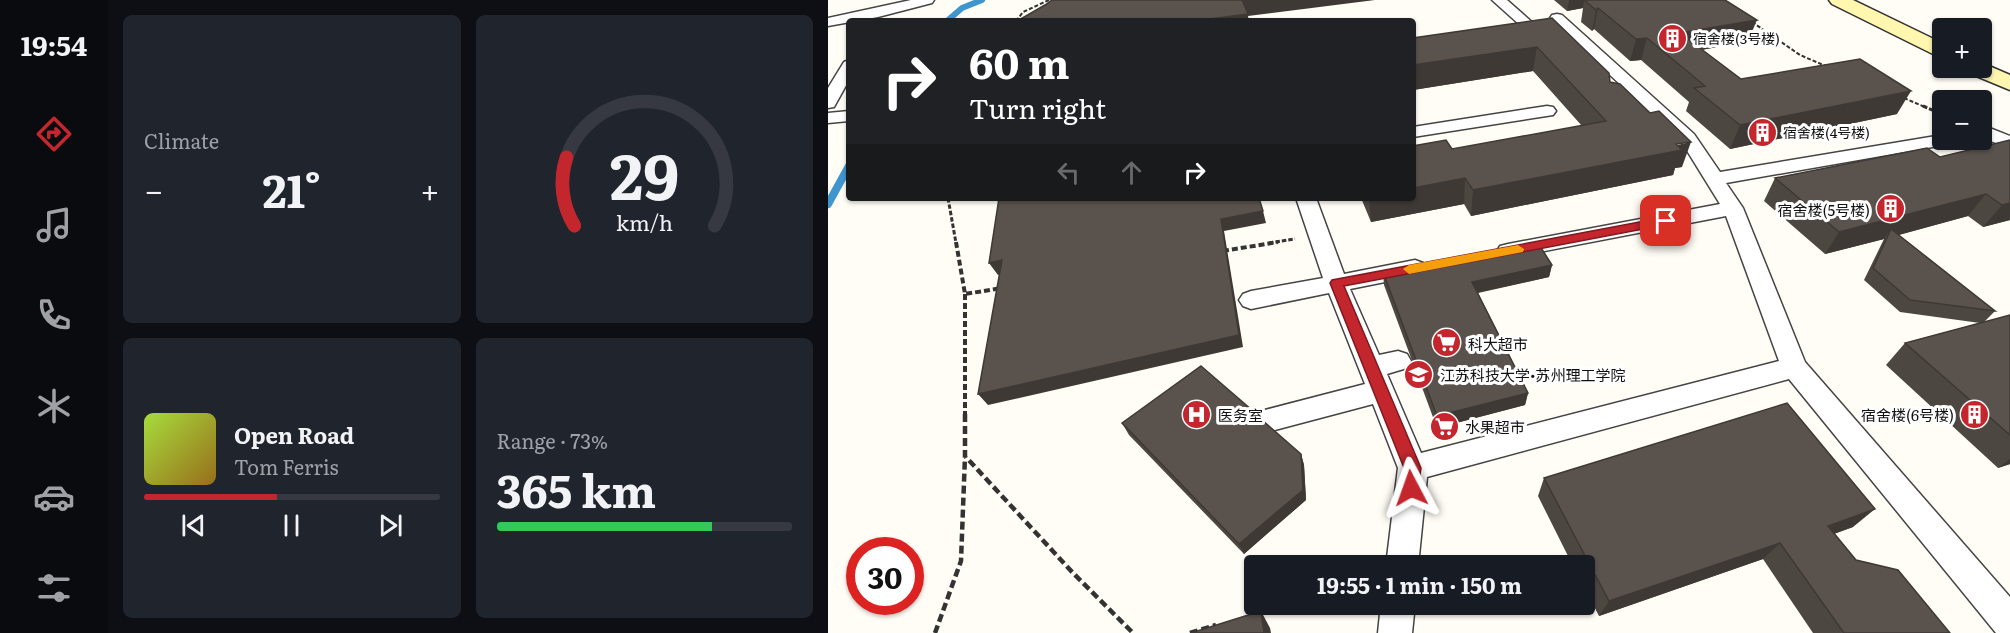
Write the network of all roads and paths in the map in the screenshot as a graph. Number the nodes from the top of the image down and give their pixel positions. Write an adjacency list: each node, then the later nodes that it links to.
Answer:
1 (927, 0): 7 (street)
2 (1049, 0): 8 (path)
3 (1499, 0): 10 (street)
4 (1838, 0): 15 (street)
5 (1874, 0): 14 (street)
6 (1579, 15): 10 (street)
7 (876, 17)
8 (1018, 18)
9 (846, 20): 12 (street)
10 (1541, 20): 13 (street); 22 (street)
11 (1747, 21): 18 (path)
12 (828, 22)
13 (1503, 26)
14 (1932, 27)
15 (1932, 46)
16 (1992, 55): 17 (street)
17 (2010, 63)
18 (1833, 68)
19 (846, 70): 25 (street)
20 (1992, 75): 21 (street)
21 (2010, 83)
22 (1643, 96): 24 (street); 34 (street)
23 (1899, 96): 26 (path)
24 (1622, 100)
25 (828, 103)
26 (1932, 110)
27 (1547, 111): 30 (street)
28 (846, 116): 29 (street)
29 (828, 118)
30 (1416, 132)
31 (1992, 134): 33 (street)
32 (1932, 142): 34 (street)
33 (2010, 143)
34 (1714, 179): 37 (street)
35 (949, 201): 44 (path)
36 (1307, 201): 38 (street)
37 (1733, 208): 40 (street); 47 (street)
38 (1319, 235): 39 (path); 42 (street)
39 (1213, 253)
40 (1491, 254)
41 (1426, 268): 42 (street)
42 (1336, 283): 45 (street); 48 (street)
43 (1012, 286): 44 (path)
44 (965, 294): 50 (path)
45 (1251, 300)
46 (1398, 361): 48 (street)
47 (1794, 367): 51 (street); 54 (street)
48 (1376, 379): 49 (street); 51 (street)
49 (1270, 419)
50 (964, 456): 56 (path); 57 (path)
51 (1413, 468): 52 (street)
52 (1403, 555)
53 (1397, 615): 59 (street)
54 (2010, 623)
55 (1222, 624): 58 (path)
56 (935, 633)
57 (1133, 633)
58 (1190, 633)
59 (1395, 633)

